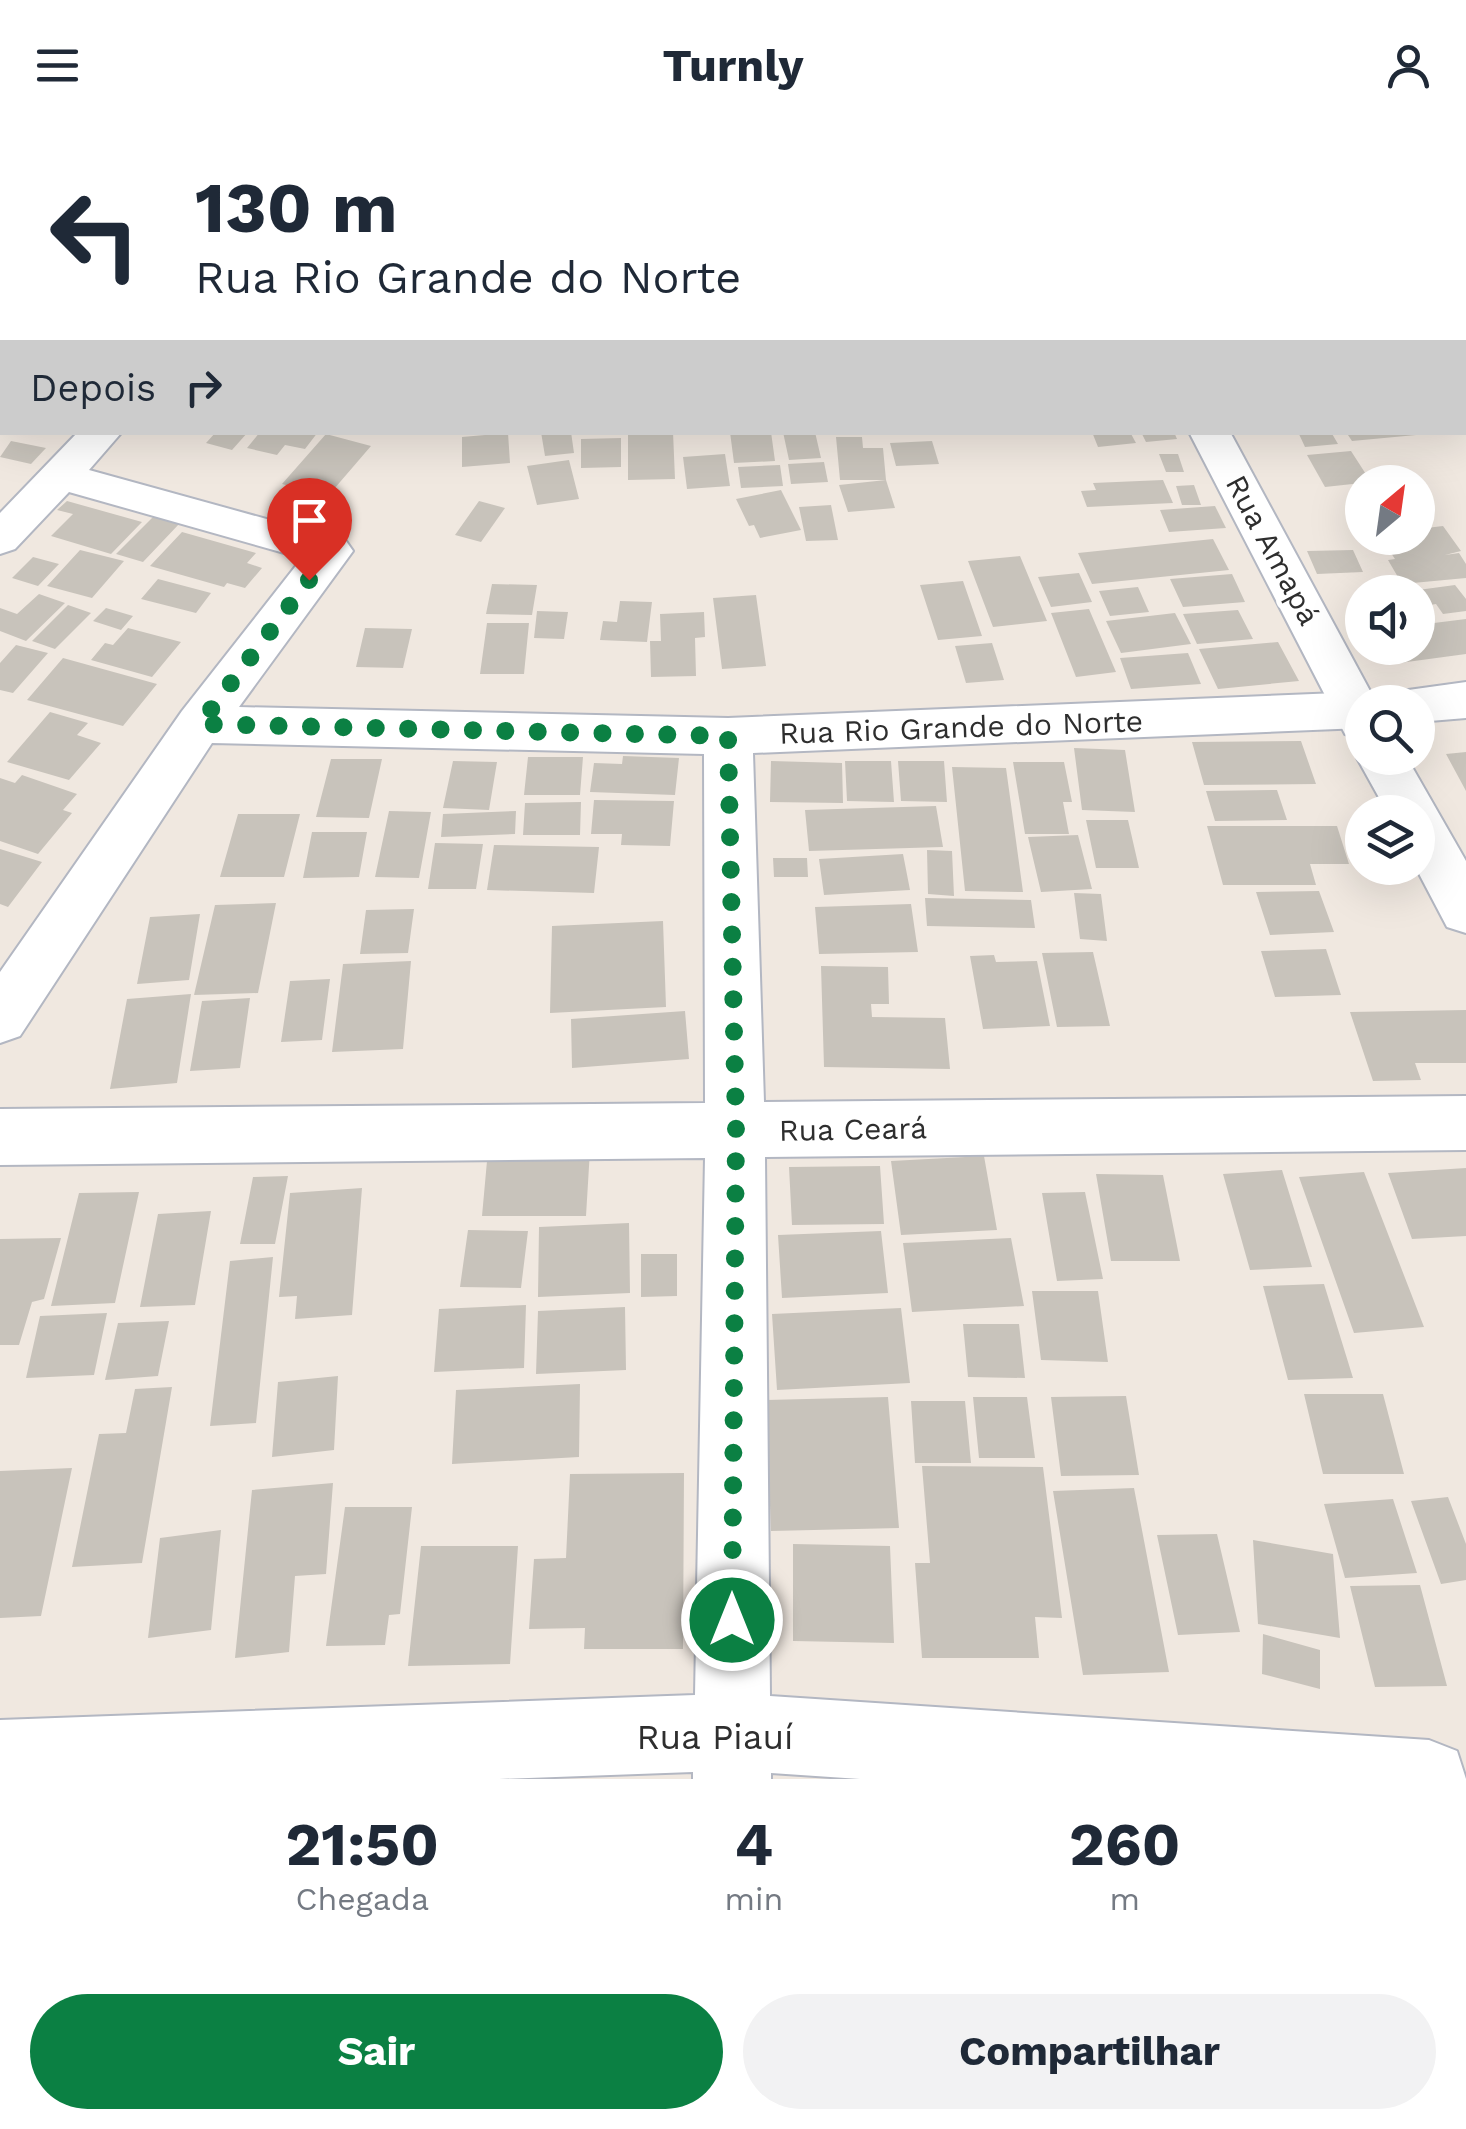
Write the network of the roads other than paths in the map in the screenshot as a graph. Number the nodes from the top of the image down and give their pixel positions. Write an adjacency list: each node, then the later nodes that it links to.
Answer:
1 (99, 435): 3 (street)
2 (1212, 435): 5 (street, Rua Amapá)
3 (61, 476): 4 (street); 9 (street)
4 (0, 539)
5 (1345, 686)
6 (1466, 700): 7 (street)
7 (1435, 703)
8 (1345, 715): 10 (street, Rua Rio Grande do Norte)
9 (200, 724): 10 (street, Rua Rio Grande do Norte); 13 (street)
10 (728, 736): 15 (street)
11 (1435, 854): 12 (street)
12 (1466, 911)
13 (0, 1018)
14 (1466, 1123): 15 (street, Rua Ceará)
15 (736, 1130): 16 (street, Rua Ceará); 17 (street)
16 (0, 1137)
17 (732, 1756): 18 (street, Rua Piauí); 19 (street, Rua Piauí)
18 (0, 1759)
19 (1428, 1779)

